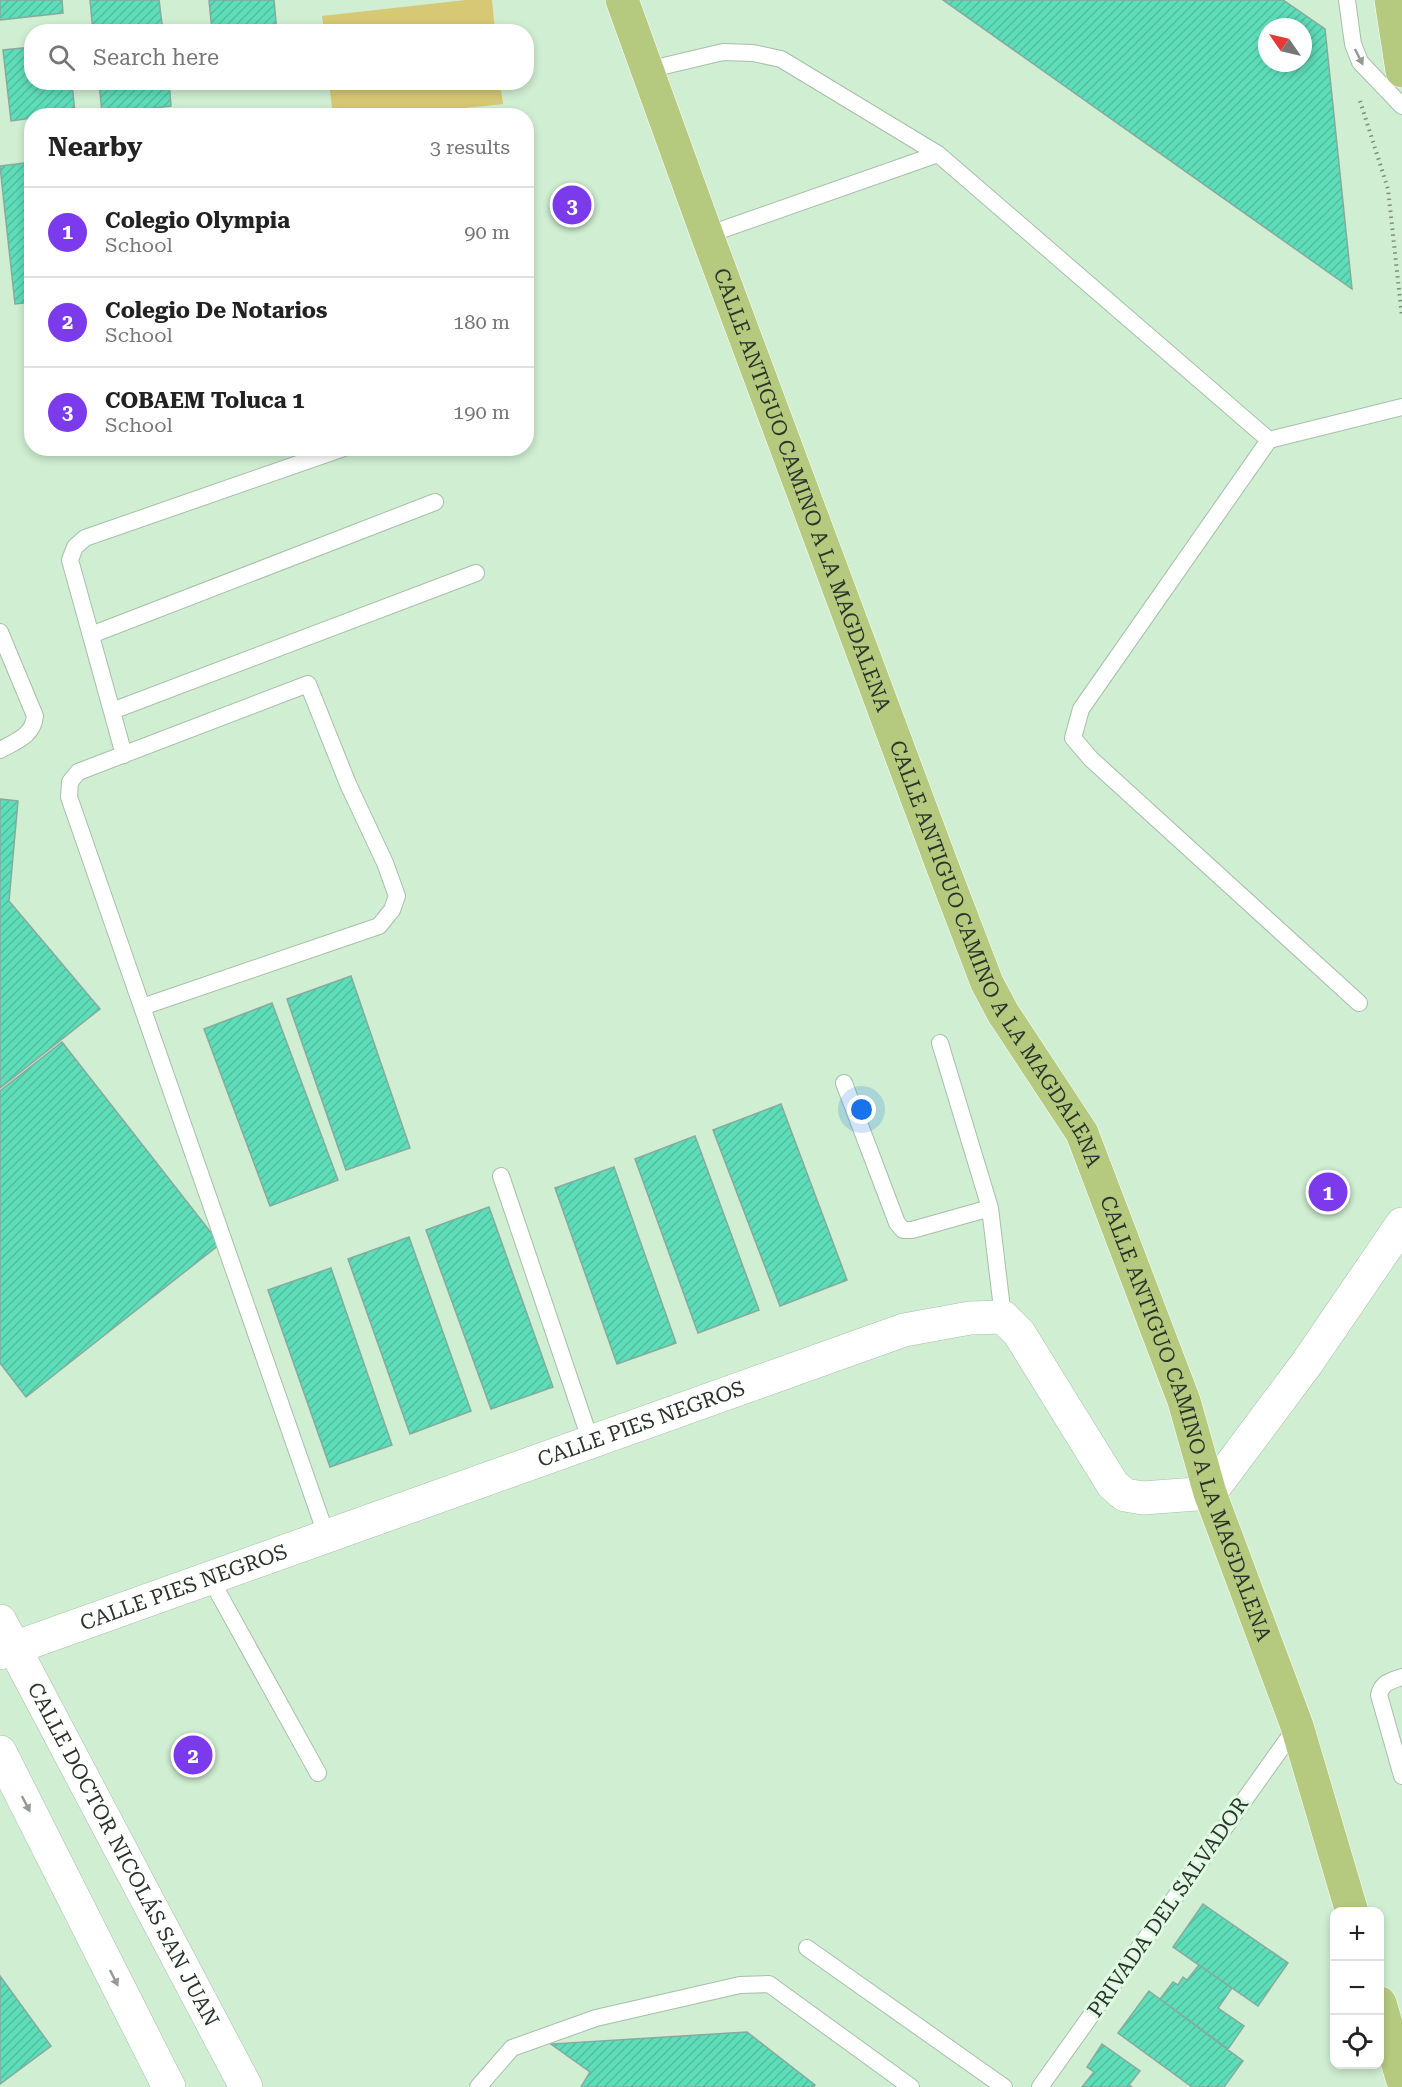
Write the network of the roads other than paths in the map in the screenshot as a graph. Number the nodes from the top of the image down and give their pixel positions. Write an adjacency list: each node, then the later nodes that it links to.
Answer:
1 (622, 0): 4 (main road, CALLE ANTIGUO CAMINO A LA MAGDALENA)
2 (1347, 0): 6 (lane, one-way to 6)
3 (1391, 0): 5 (main road)
4 (647, 70): 7 (lane); 8 (main road, CALLE ANTIGUO CAMINO A LA MAGDALENA)
5 (1402, 71)
6 (1402, 106)
7 (938, 154): 8 (lane); 10 (lane)
8 (707, 235): 28 (main road, CALLE ANTIGUO CAMINO A LA MAGDALENA)
9 (1402, 407): 10 (lane)
10 (1269, 440): 19 (lane)
11 (321, 456): 15 (lane)
12 (435, 501): 15 (lane)
13 (476, 573): 16 (lane)
14 (0, 632): 17 (lane)
15 (91, 635): 16 (lane)
16 (112, 711): 18 (lane)
17 (0, 750)
18 (124, 755): 20 (lane); 20 (lane)
19 (1359, 1003)
20 (142, 1007): 29 (lane)
21 (940, 1043): 24 (lane)
22 (844, 1083): 24 (lane)
23 (501, 1176): 27 (lane)
24 (990, 1208): 26 (lane)
25 (1402, 1224): 28 (street)
26 (1003, 1317): 27 (street, CALLE PIES NEGROS); 28 (street)
27 (591, 1443): 29 (street, CALLE PIES NEGROS)
28 (1210, 1493): 33 (main road, CALLE ANTIGUO CAMINO A LA MAGDALENA)
29 (327, 1537): 30 (street, CALLE PIES NEGROS)
30 (210, 1578): 31 (street, CALLE PIES NEGROS); 35 (lane)
31 (5, 1640): 42 (street, CALLE DOCTOR NICOLÁS SAN JUAN)
32 (1402, 1677): 36 (lane)
33 (1297, 1726): 37 (main road, CALLE ANTIGUO CAMINO A LA MAGDALENA); 46 (lane, PRIVADA DEL SALVADOR)
34 (0, 1752): 41 (street, one-way to 41)
35 (318, 1773)
36 (1402, 1776)
37 (1351, 1907)
38 (807, 1948): 45 (lane)
39 (1384, 2015): 40 (main road)
40 (1402, 2078)
41 (170, 2087)
42 (246, 2087)
43 (478, 2087): 44 (lane)
44 (911, 2087)
45 (1004, 2087)
46 (1040, 2087)

